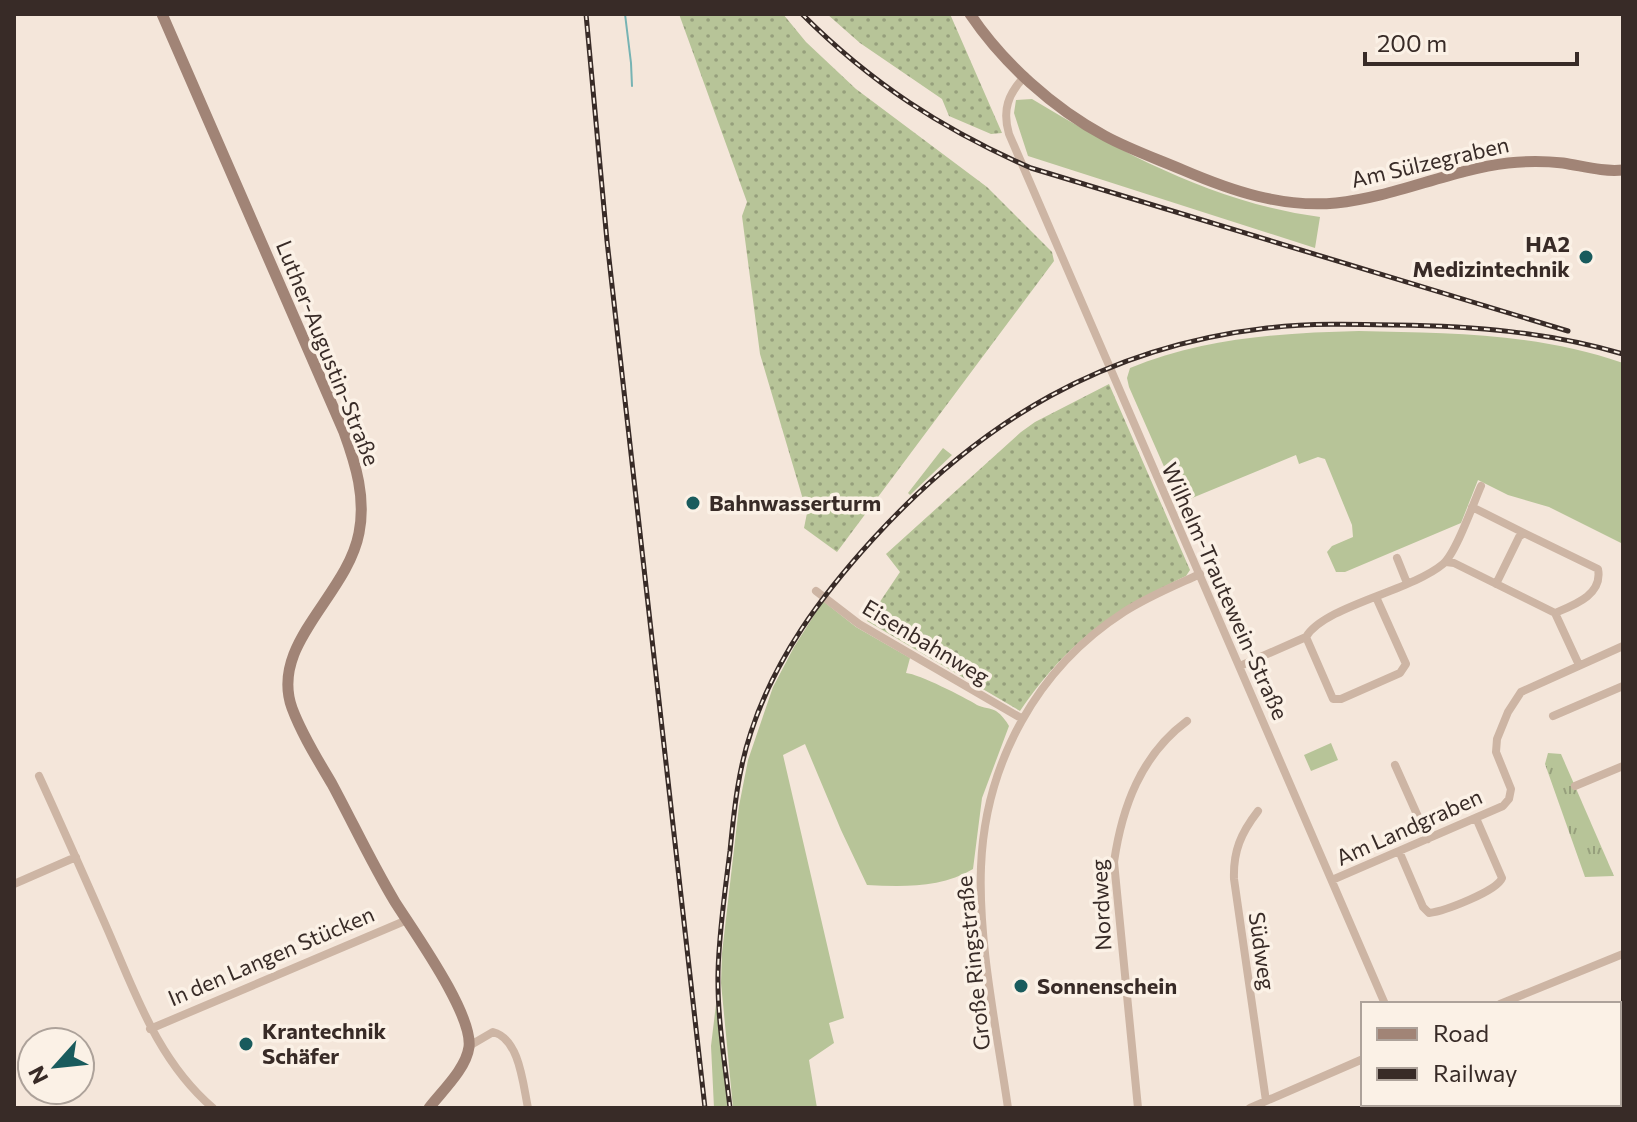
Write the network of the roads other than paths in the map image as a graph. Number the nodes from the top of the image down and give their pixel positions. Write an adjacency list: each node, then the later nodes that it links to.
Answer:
1 (162, 14): 35 (street, Luther-Augustin-Straße)
2 (970, 14): 3 (street, Am Sülzegraben)
3 (1025, 76): 4 (street, Am Sülzegraben); 10 (street, Wilhelm-Trautewein-Straße)
4 (1623, 170)
5 (1481, 486): 6 (street)
6 (1472, 507): 7 (street); 9 (street)
7 (1524, 533): 12 (street); 15 (street)
8 (1397, 558): 11 (street)
9 (1446, 562): 11 (street); 12 (street)
10 (1200, 574): 19 (street, Wilhelm-Trautewein-Straße); 22 (street, Große Ringstraße)
11 (1407, 583): 14 (street)
12 (1496, 584): 15 (street)
13 (816, 591): 22 (street, Eisenbahnweg)
14 (1376, 597): 16 (street); 16 (street)
15 (1555, 613): 18 (street)
16 (1306, 637): 19 (street)
17 (1623, 646): 18 (street, Am Landgraben)
18 (1579, 665): 29 (street, Am Landgraben)
19 (1240, 666): 33 (street, Wilhelm-Trautewein-Straße)
20 (1623, 686): 21 (street)
21 (1553, 716)
22 (1021, 718): 46 (street, Große Ringstraße)
23 (1187, 721): 47 (street, Nordweg)
24 (1395, 765): 30 (street)
25 (1623, 766): 27 (street)
26 (39, 776): 32 (street, In den Langen Stücken)
27 (1575, 786)
28 (1258, 811): 42 (street, Südweg)
29 (1476, 818): 30 (street, Am Landgraben); 31 (street)
30 (1428, 839): 31 (street, Am Landgraben)
31 (1399, 851): 33 (street, Am Landgraben)
32 (76, 857): 34 (street); 39 (street, In den Langen Stücken)
33 (1332, 880): 37 (street, Wilhelm-Trautewein-Straße)
34 (14, 884)
35 (407, 920): 39 (street, In den Langen Stücken); 40 (street, Luther-Augustin-Straße)
36 (1623, 954): 38 (street)
37 (1384, 1002)
38 (1505, 1002)
39 (150, 1029): 43 (street, In den Langen Stücken)
40 (469, 1046): 44 (street); 45 (street)
41 (1361, 1060): 42 (street)
42 (1266, 1101): 48 (street)
43 (213, 1108)
44 (429, 1108)
45 (528, 1108)
46 (1008, 1108)
47 (1138, 1108)
48 (1250, 1108)

